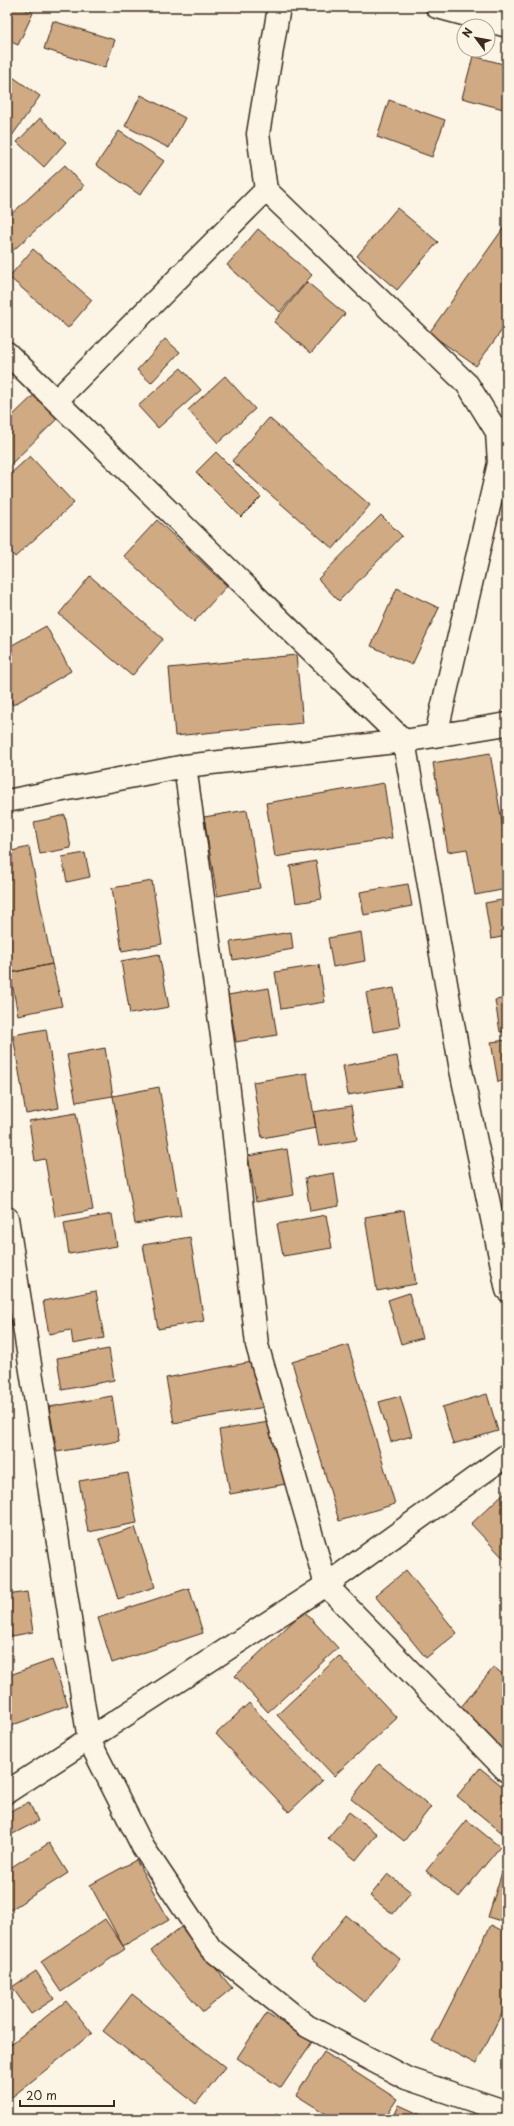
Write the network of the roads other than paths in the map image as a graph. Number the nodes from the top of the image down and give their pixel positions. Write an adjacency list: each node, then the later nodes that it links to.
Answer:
1 (279, 7): 4 (street)
2 (437, 7): 3 (street)
3 (507, 26)
4 (266, 190): 6 (street); 8 (street)
5 (7, 353): 6 (street)
6 (56, 402): 9 (street)
7 (507, 724): 8 (street)
8 (436, 735): 9 (street)
9 (404, 741): 10 (street); 13 (street)
10 (185, 766): 11 (street); 15 (street)
11 (7, 801)
12 (7, 1218): 16 (street)
13 (507, 1290)
14 (507, 1455): 15 (street)
15 (326, 1585): 16 (street); 17 (street)
16 (89, 1740): 18 (street); 19 (street)
17 (507, 1772)
18 (7, 1792)
19 (507, 2112)

